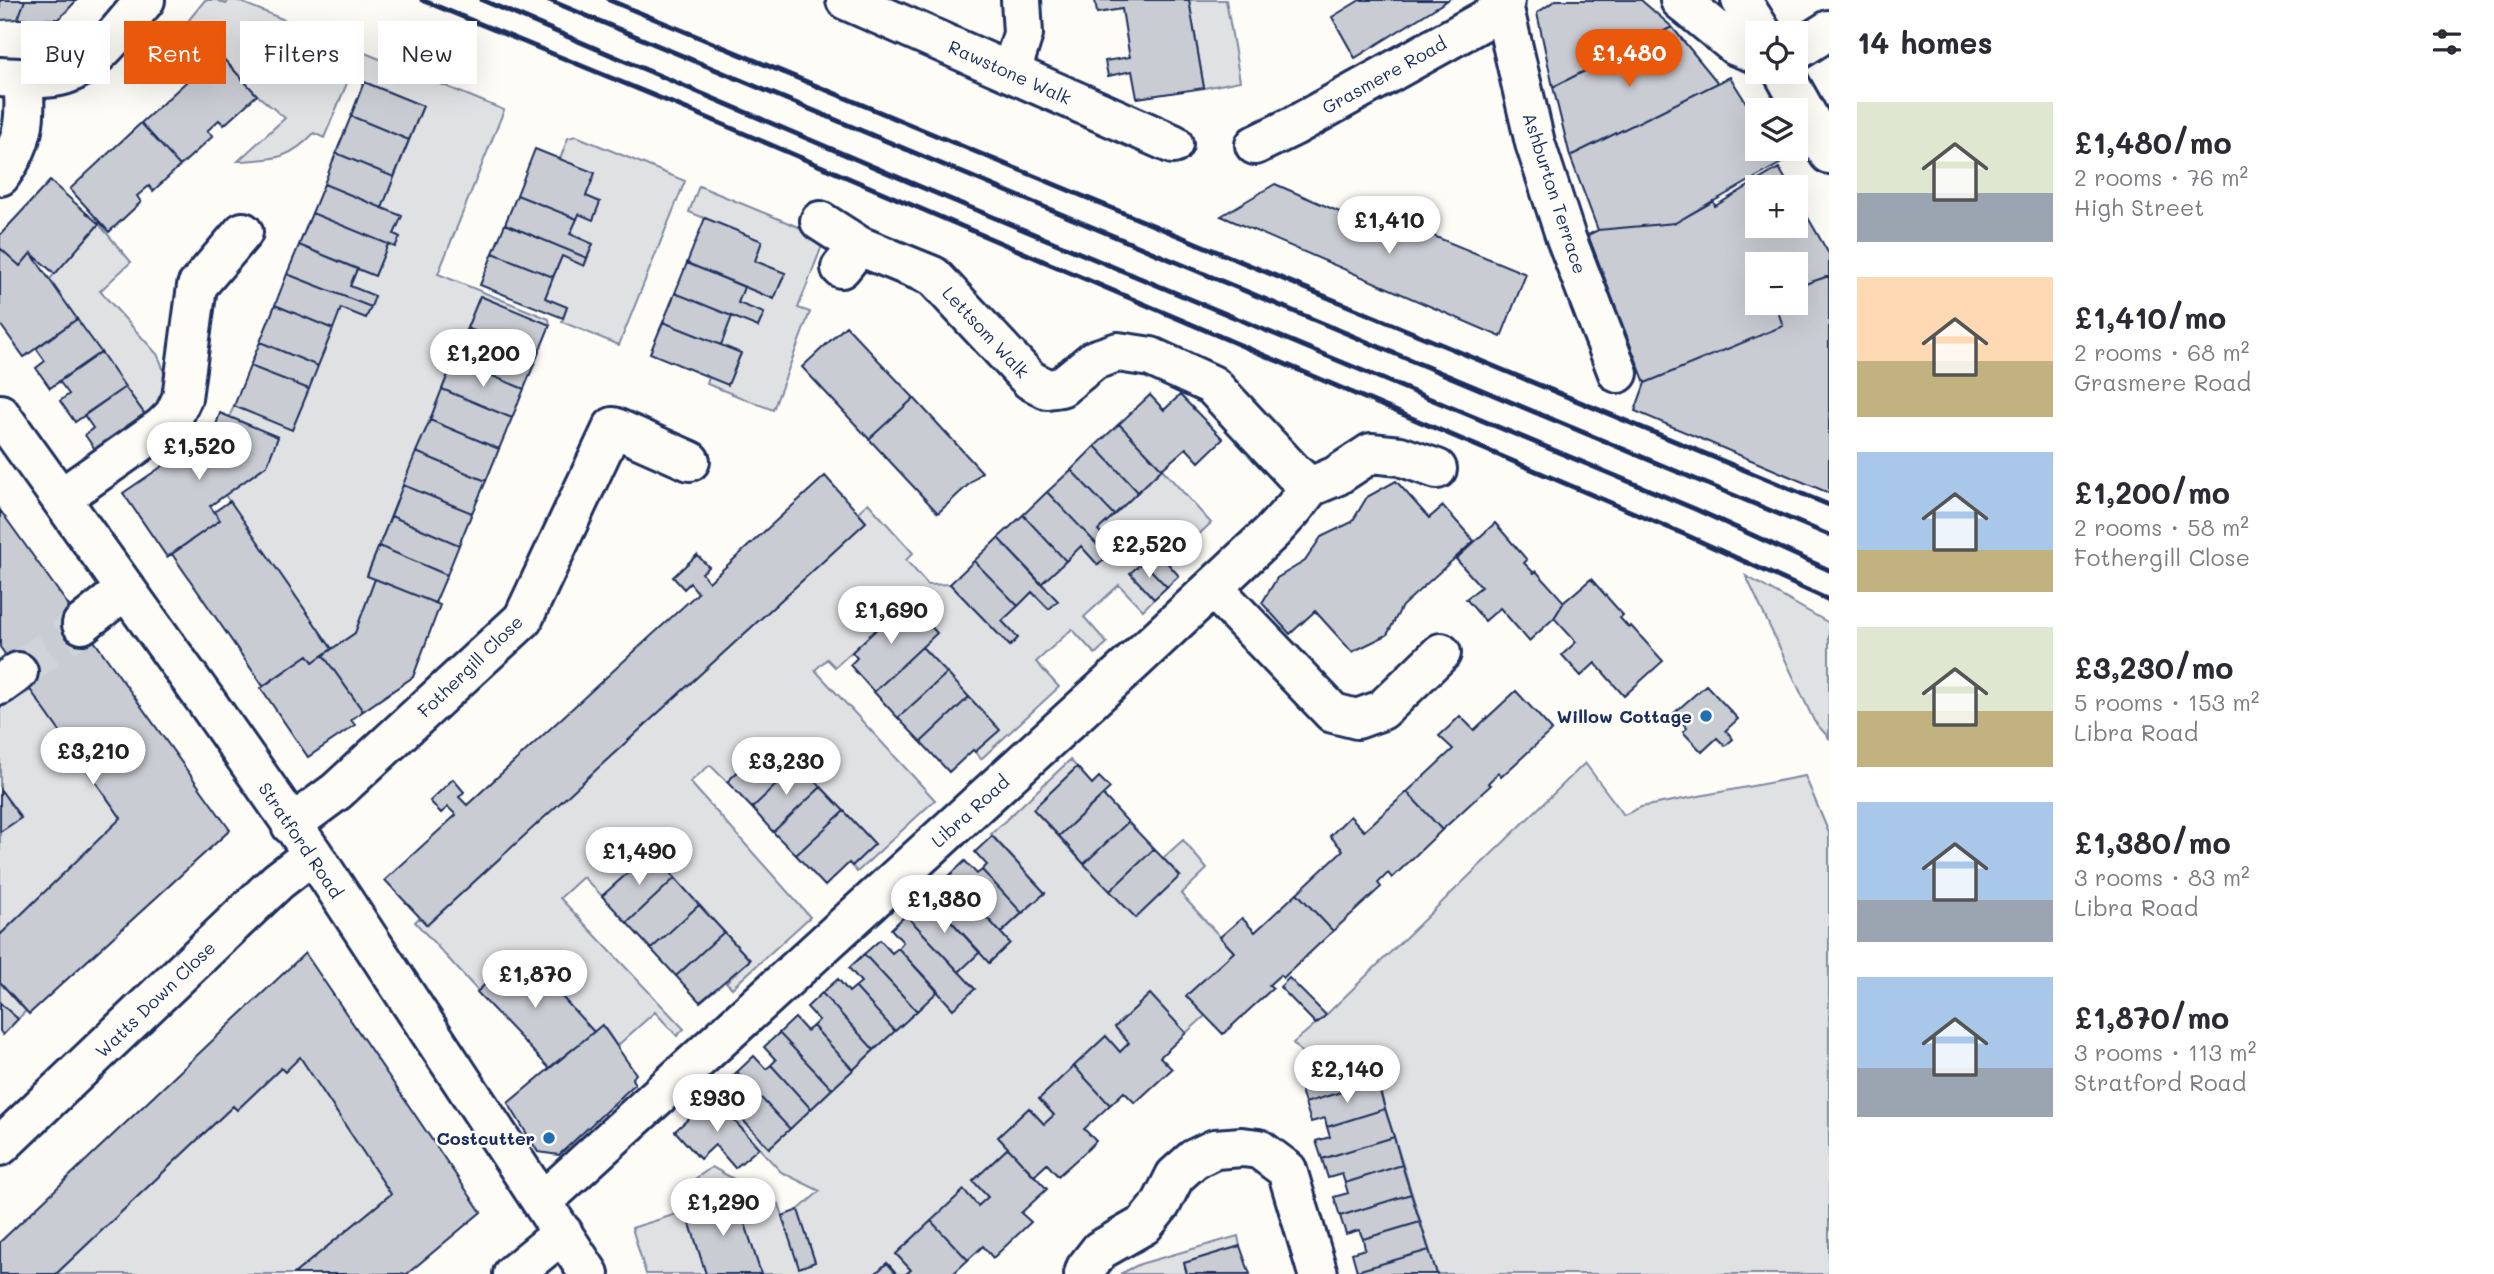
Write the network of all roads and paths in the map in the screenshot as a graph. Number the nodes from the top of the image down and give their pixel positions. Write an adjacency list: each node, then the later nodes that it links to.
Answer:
1 (145, 0): 12 (street)
2 (846, 0): 11 (street, Rawstone Walk)
3 (1021, 0): 11 (street)
4 (1681, 0): 10 (street)
5 (1741, 0): 7 (street)
6 (1504, 5): 15 (street, Grasmere Road); 20 (street, Ashburton Terrace)
7 (1754, 21)
8 (1829, 30): 9 (street)
9 (1808, 43)
10 (1745, 49)
11 (1011, 72): 14 (street, Rawstone Walk)
12 (12, 78): 17 (street)
13 (1790, 84): 16 (street)
14 (1173, 144)
15 (1255, 145)
16 (1829, 154)
17 (0, 176)
18 (820, 221): 24 (street, Lettsom Walk)
19 (243, 232): 25 (street)
20 (1618, 373)
21 (0, 414): 25 (street, Stratford Road)
22 (690, 461): 30 (street, Fothergill Close)
23 (1437, 469): 24 (street)
24 (1310, 486): 26 (street, Libra Road)
25 (61, 498): 27 (street, Stratford Road)
26 (1213, 588): 29 (street); 32 (street, Libra Road)
27 (126, 589): 28 (street); 30 (street, Stratford Road)
28 (82, 624)
29 (1441, 653)
30 (302, 840): 31 (street, Watts Down Close); 32 (street, Stratford Road)
31 (0, 1146)
32 (542, 1202): 33 (street, Stratford Road)
33 (563, 1233): 34 (street); 35 (street, Stratford Road)
34 (513, 1274)
35 (589, 1274)
36 (1084, 1274): 37 (street)
37 (1318, 1274)

